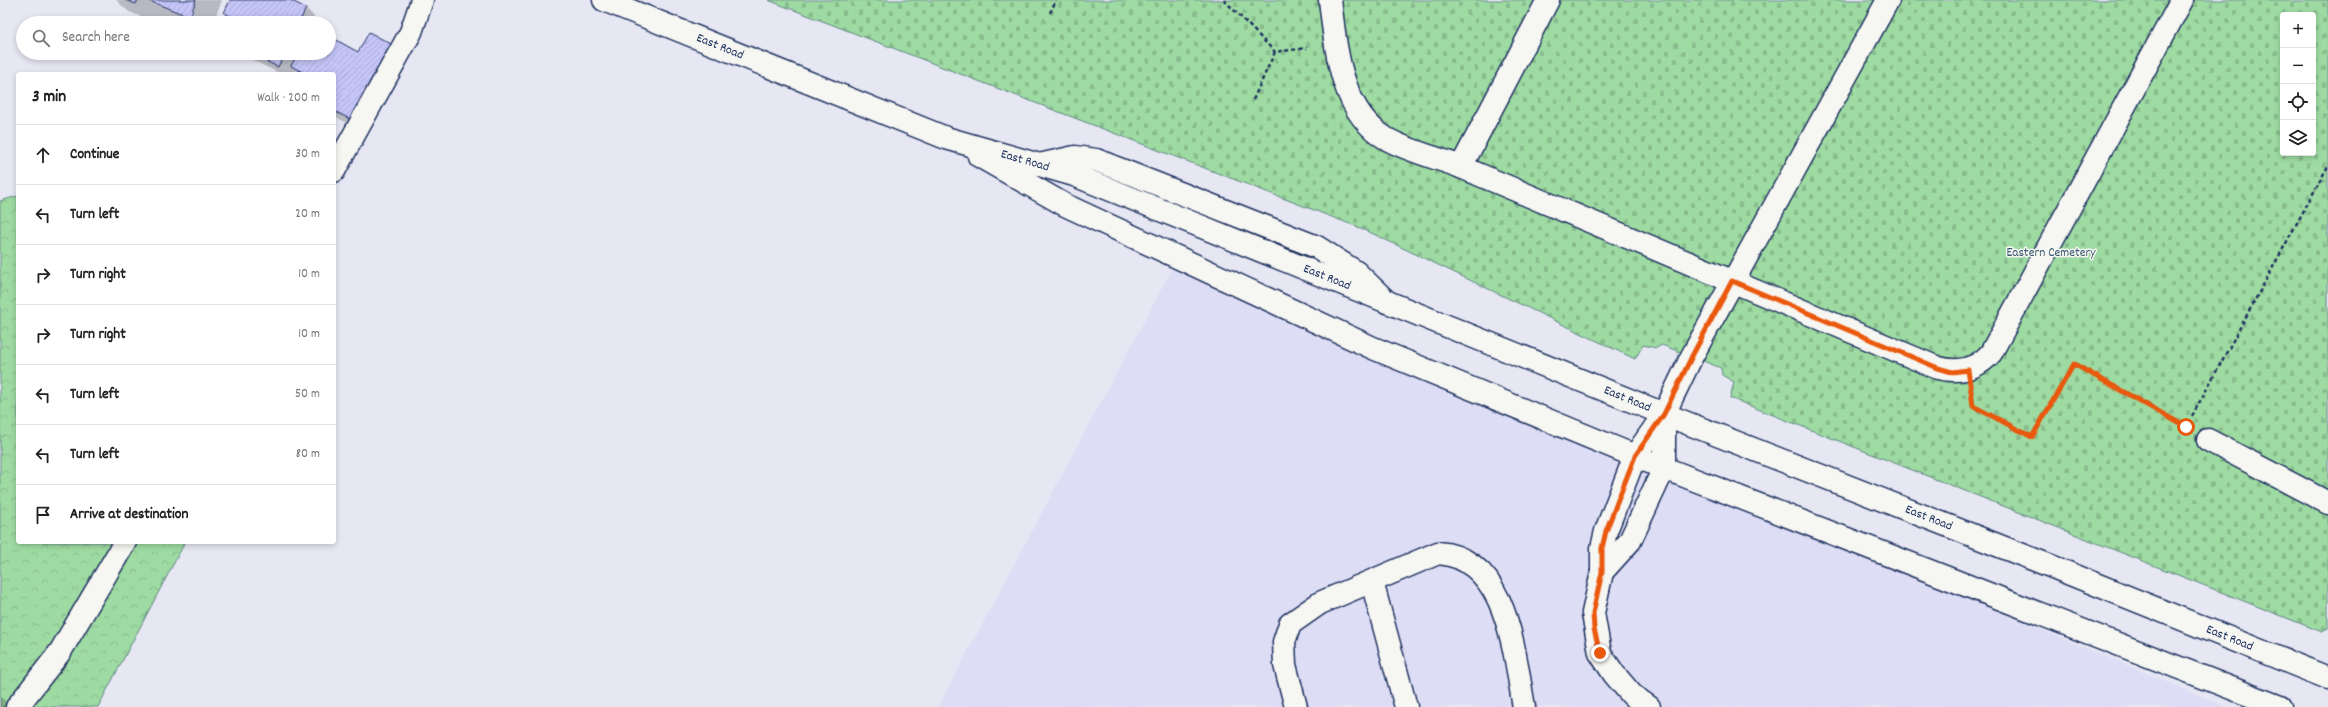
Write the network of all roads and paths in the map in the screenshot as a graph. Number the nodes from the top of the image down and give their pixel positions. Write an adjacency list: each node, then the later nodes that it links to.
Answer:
1 (422, 0): 15 (main road)
2 (604, 0): 13 (main road, East Road)
3 (1056, 0): 9 (path)
4 (1224, 0): 11 (path)
5 (1330, 0): 10 (main road)
6 (1548, 0): 16 (main road)
7 (1888, 0): 17 (main road)
8 (2182, 0): 18 (main road)
9 (1050, 13)
10 (1335, 44): 11 (path); 16 (main road)
11 (1275, 52): 12 (path)
12 (1253, 100)
13 (946, 138): 19 (main road, East Road); 22 (main road, East Road)
14 (2328, 166): 20 (path)
15 (336, 167)
16 (1461, 167): 17 (main road)
17 (1732, 281): 18 (main road); 19 (main road)
18 (1968, 370): 20 (path)
19 (1664, 414): 22 (main road); 23 (main road); 28 (main road, East Road)
20 (2186, 427): 21 (path)
21 (2208, 440): 24 (main road)
22 (1635, 456): 23 (main road, East Road); 26 (main road)
23 (1664, 468): 26 (main road); 34 (main road, East Road)
24 (2328, 503)
25 (124, 544): 29 (main road)
26 (1602, 572): 33 (main road)
27 (1372, 582): 30 (main road); 31 (main road); 32 (main road)
28 (2328, 678)
29 (17, 707)
30 (1296, 707)
31 (1406, 707)
32 (1524, 707)
33 (1649, 707)
34 (2280, 707)

